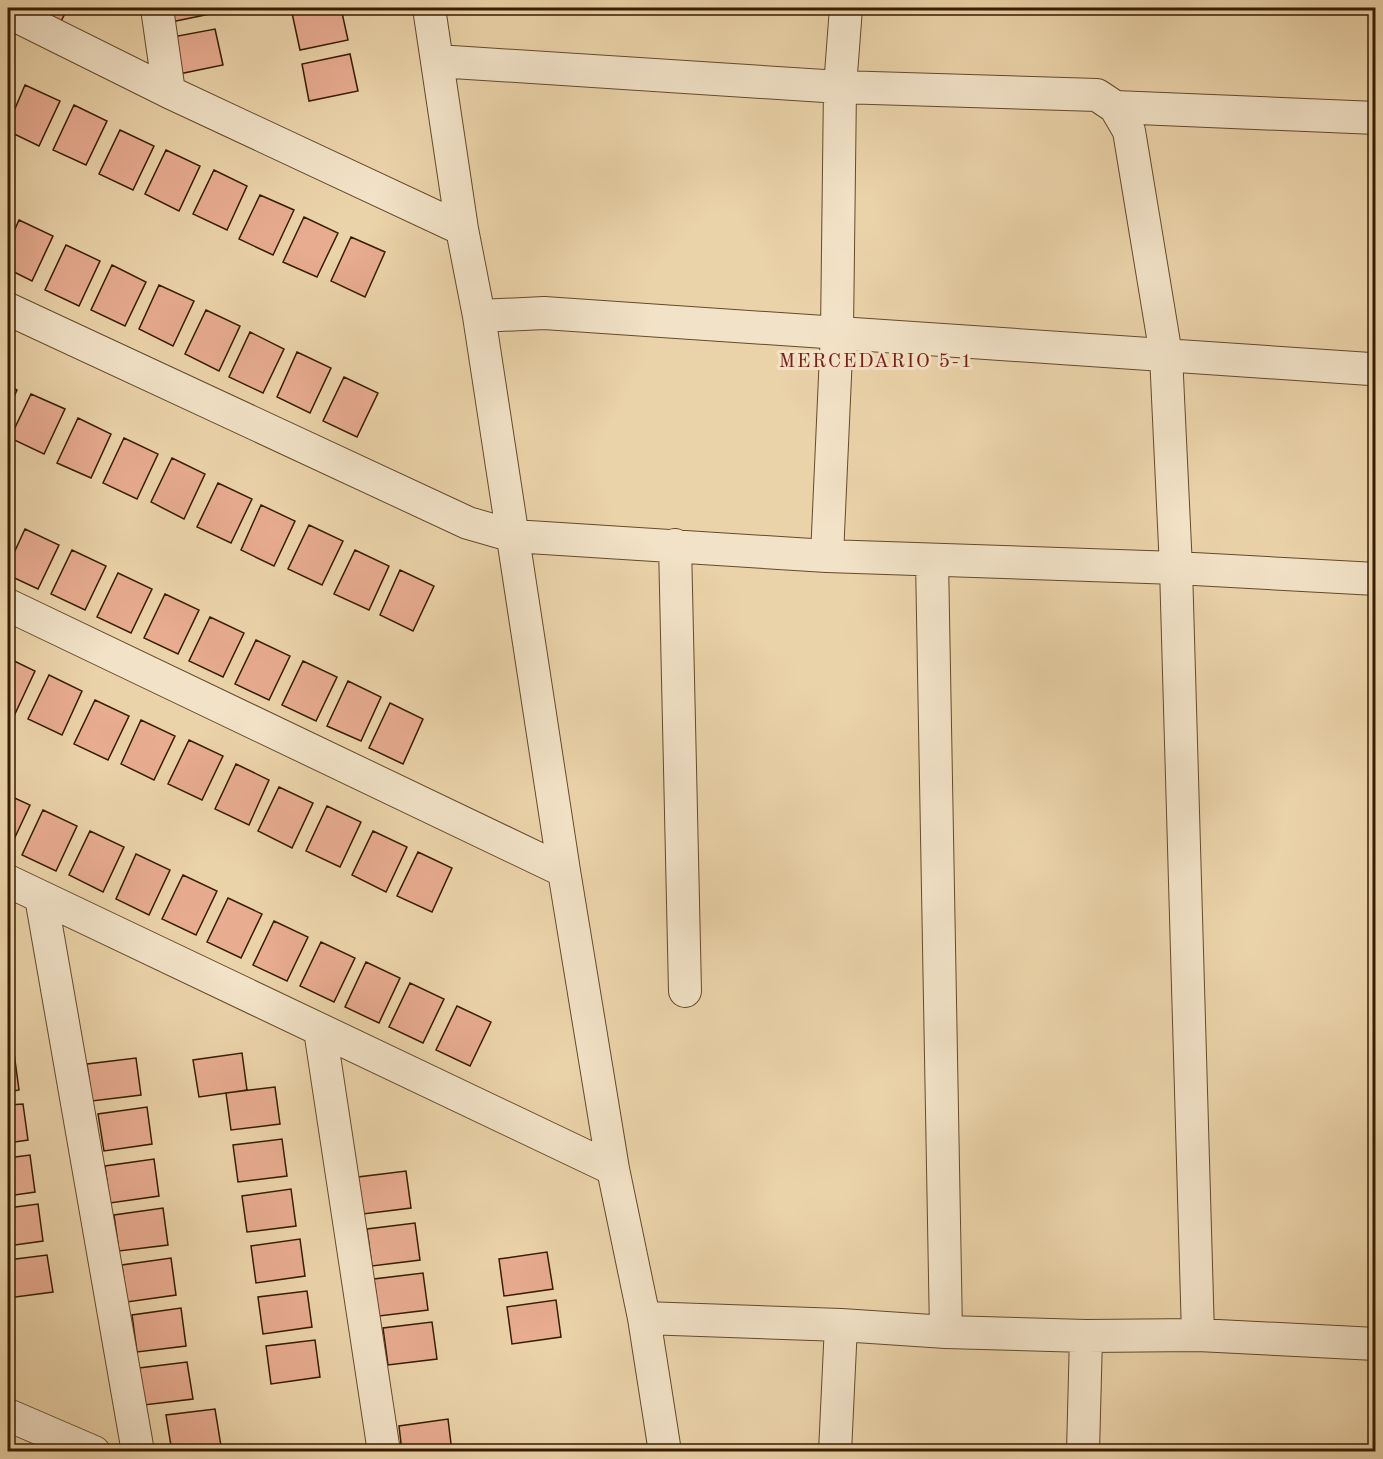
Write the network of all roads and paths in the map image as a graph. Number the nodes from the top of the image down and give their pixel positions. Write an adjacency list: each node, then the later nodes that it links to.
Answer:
1 (157, 8): 7 (street)
2 (429, 8): 5 (street)
3 (846, 8): 6 (street)
4 (8, 12): 7 (street)
5 (437, 61): 6 (street); 10 (street)
6 (840, 87): 8 (street); 13 (street)
7 (170, 92): 10 (street)
8 (1114, 106): 9 (street); 14 (street)
9 (1376, 118)
10 (462, 229): 12 (street)
11 (8, 309): 16 (street)
12 (479, 316): 13 (street); 16 (street)
13 (837, 332): 14 (street); 18 (street)
14 (1166, 355): 15 (street); 20 (street)
15 (1370, 369)
16 (513, 536): 17 (street); 23 (street)
17 (675, 545): 18 (street); 26 (street)
18 (827, 556): 19 (street)
19 (932, 560): 20 (street); 31 (street)
20 (1176, 568): 21 (street); 32 (street)
21 (1376, 579)
22 (8, 605): 23 (street)
23 (564, 871): 28 (street)
24 (8, 881): 25 (street)
25 (41, 897): 27 (street); 37 (street)
26 (685, 991)
27 (320, 1030): 28 (street); 38 (street)
28 (613, 1169): 29 (street)
29 (644, 1318): 30 (street); 39 (street)
30 (841, 1325): 31 (street); 40 (street)
31 (946, 1332): 33 (street)
32 (1198, 1335): 33 (street); 34 (street)
33 (1086, 1336): 41 (street)
34 (1376, 1344)
35 (8, 1414): 36 (street)
36 (94, 1452)
37 (138, 1452)
38 (384, 1452)
39 (666, 1452)
40 (835, 1452)
41 (1083, 1452)

